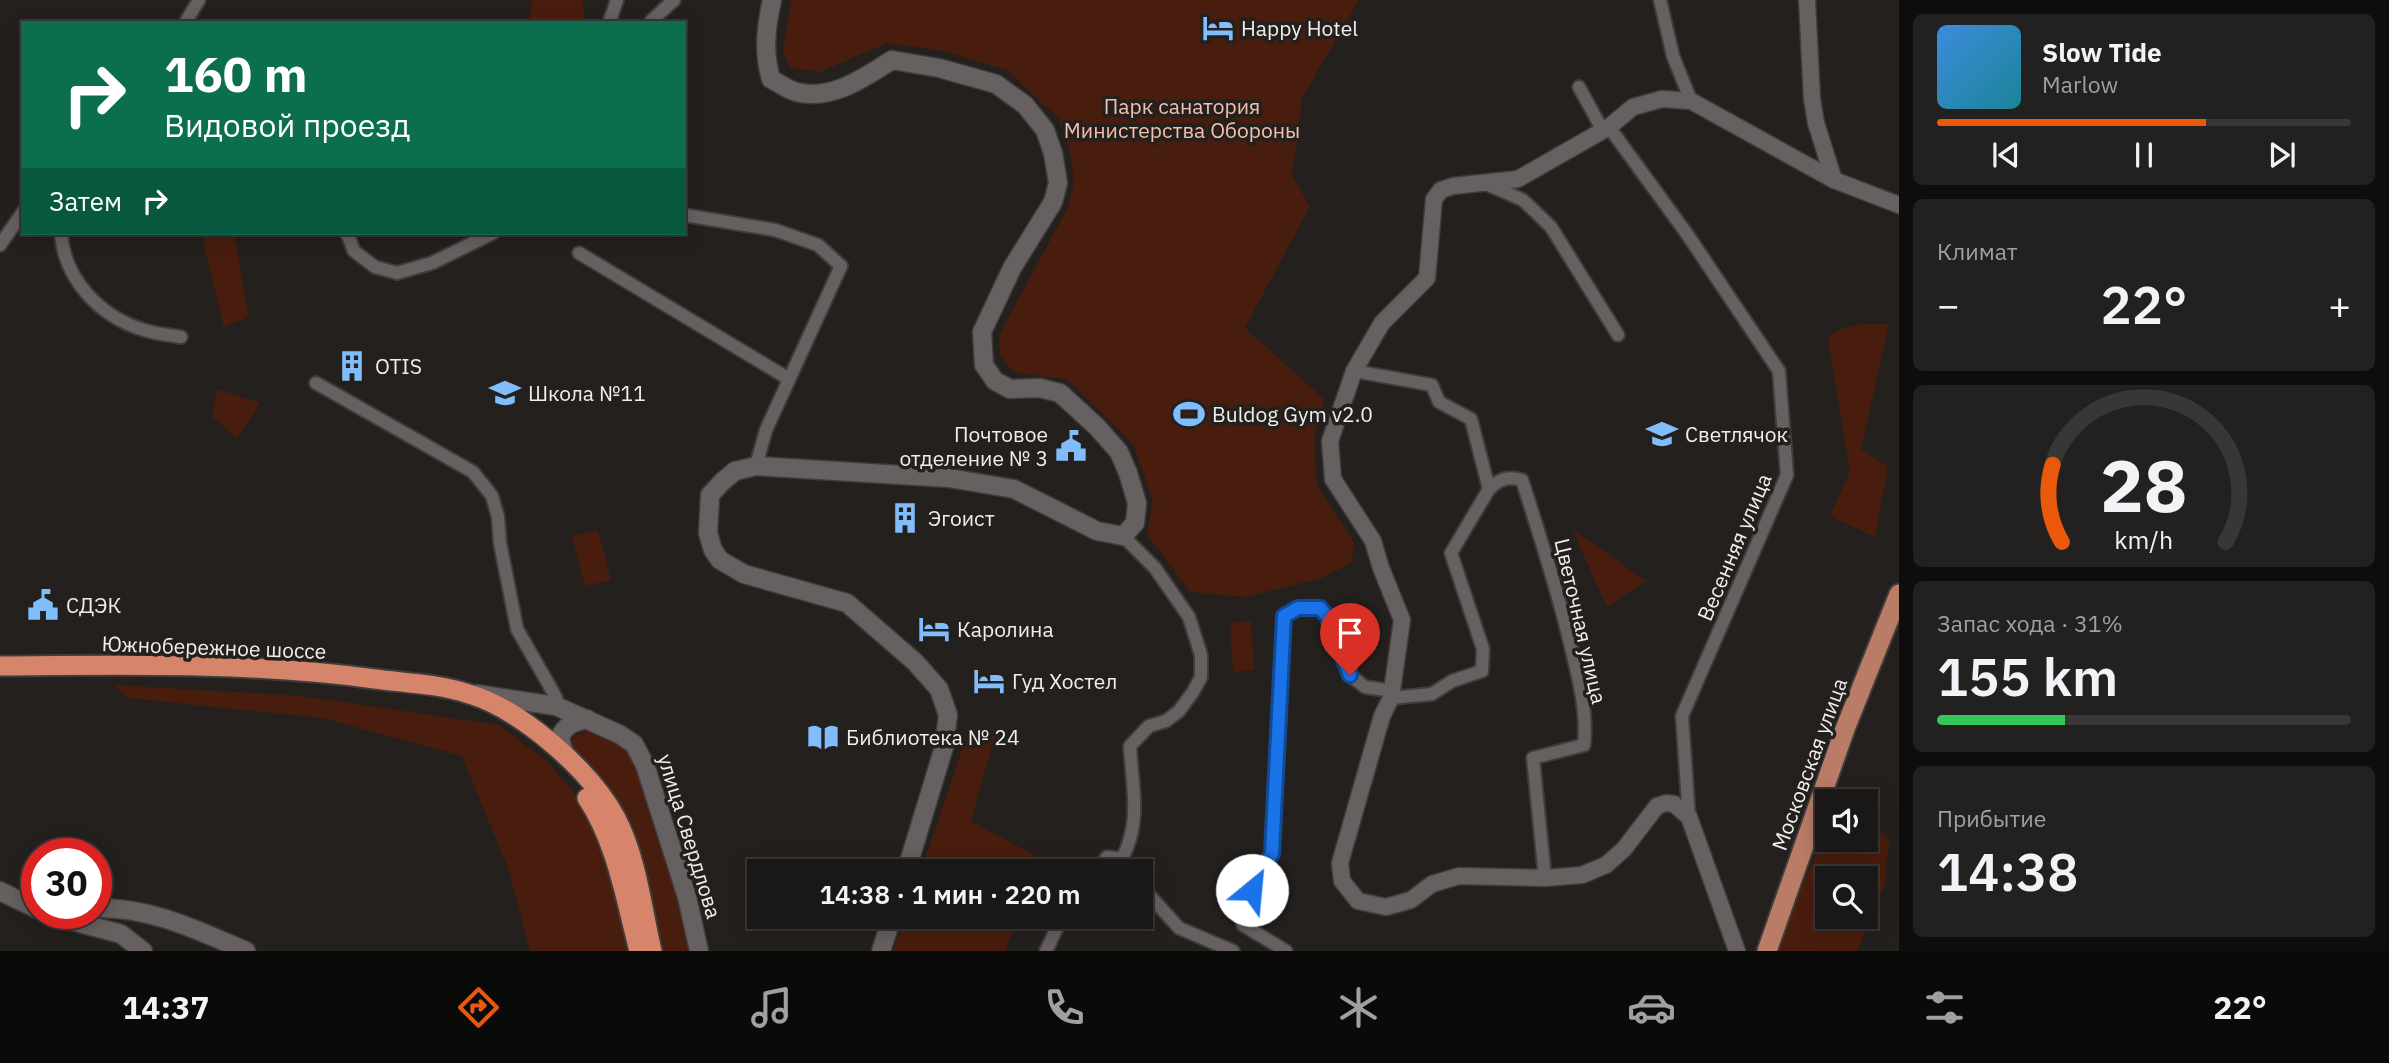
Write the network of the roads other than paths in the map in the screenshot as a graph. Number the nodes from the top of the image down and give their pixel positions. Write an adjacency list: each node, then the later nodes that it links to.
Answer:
1 (199, 0): 7 (street)
2 (617, 0): 8 (street)
3 (674, 0): 9 (street)
4 (772, 0): 30 (main road)
5 (1660, 0): 11 (street)
6 (1807, 0): 13 (street)
7 (186, 21)
8 (610, 21)
9 (652, 21)
10 (1579, 87): 12 (street, Весенняя улица)
11 (1691, 102): 12 (street); 13 (street)
12 (1606, 129): 14 (street); 40 (street, Весенняя улица)
13 (1834, 180): 15 (street)
14 (1484, 183): 23 (street); 25 (street)
15 (1899, 205)
16 (21, 215): 21 (street)
17 (686, 215): 26 (street)
18 (61, 235): 24 (street)
19 (348, 235): 20 (street)
20 (489, 235)
21 (0, 245)
22 (579, 253): 26 (street)
23 (1618, 335)
24 (181, 337)
25 (1354, 371): 29 (street); 35 (street)
26 (789, 379): 28 (street)
27 (316, 383): 36 (street)
28 (756, 466): 30 (main road); 41 (main road)
29 (1489, 489): 35 (street); 44 (street, Цветочная улица)
30 (1122, 536): 43 (street)
31 (1899, 594): 62 (main road, Московская улица)
32 (0, 666): 34 (highway, Южнобережное шоссе)
33 (0, 675): 38 (highway, Южнобережное шоссе)
34 (469, 694): 36 (main road, улица Свердлова); 38 (highway, Южнобережное шоссе)
35 (1392, 694): 44 (street); 60 (street)
36 (556, 706): 37 (main road, улица Свердлова); 38 (main road)
37 (587, 719): 39 (main road); 56 (main road, улица Свердлова)
38 (524, 728): 39 (highway, Южнобережное шоссе); 54 (highway, Южнобережное шоссе)
39 (565, 754): 55 (highway, Южнобережное шоссе)
40 (1689, 817): 44 (street); 61 (street)
41 (910, 859)
42 (1106, 859): 43 (street)
43 (1122, 859)
44 (1545, 878)
45 (0, 891): 47 (main road)
46 (1153, 899): 59 (street)
47 (21, 901)
48 (112, 909): 53 (main road)
49 (104, 929): 52 (main road)
50 (888, 929): 57 (main road)
51 (1056, 929): 58 (street)
52 (143, 951)
53 (246, 951)
54 (639, 951)
55 (652, 951)
56 (699, 951)
57 (881, 951)
58 (1046, 951)
59 (1233, 951)
60 (1286, 951)
61 (1737, 951)
62 (1767, 951)

